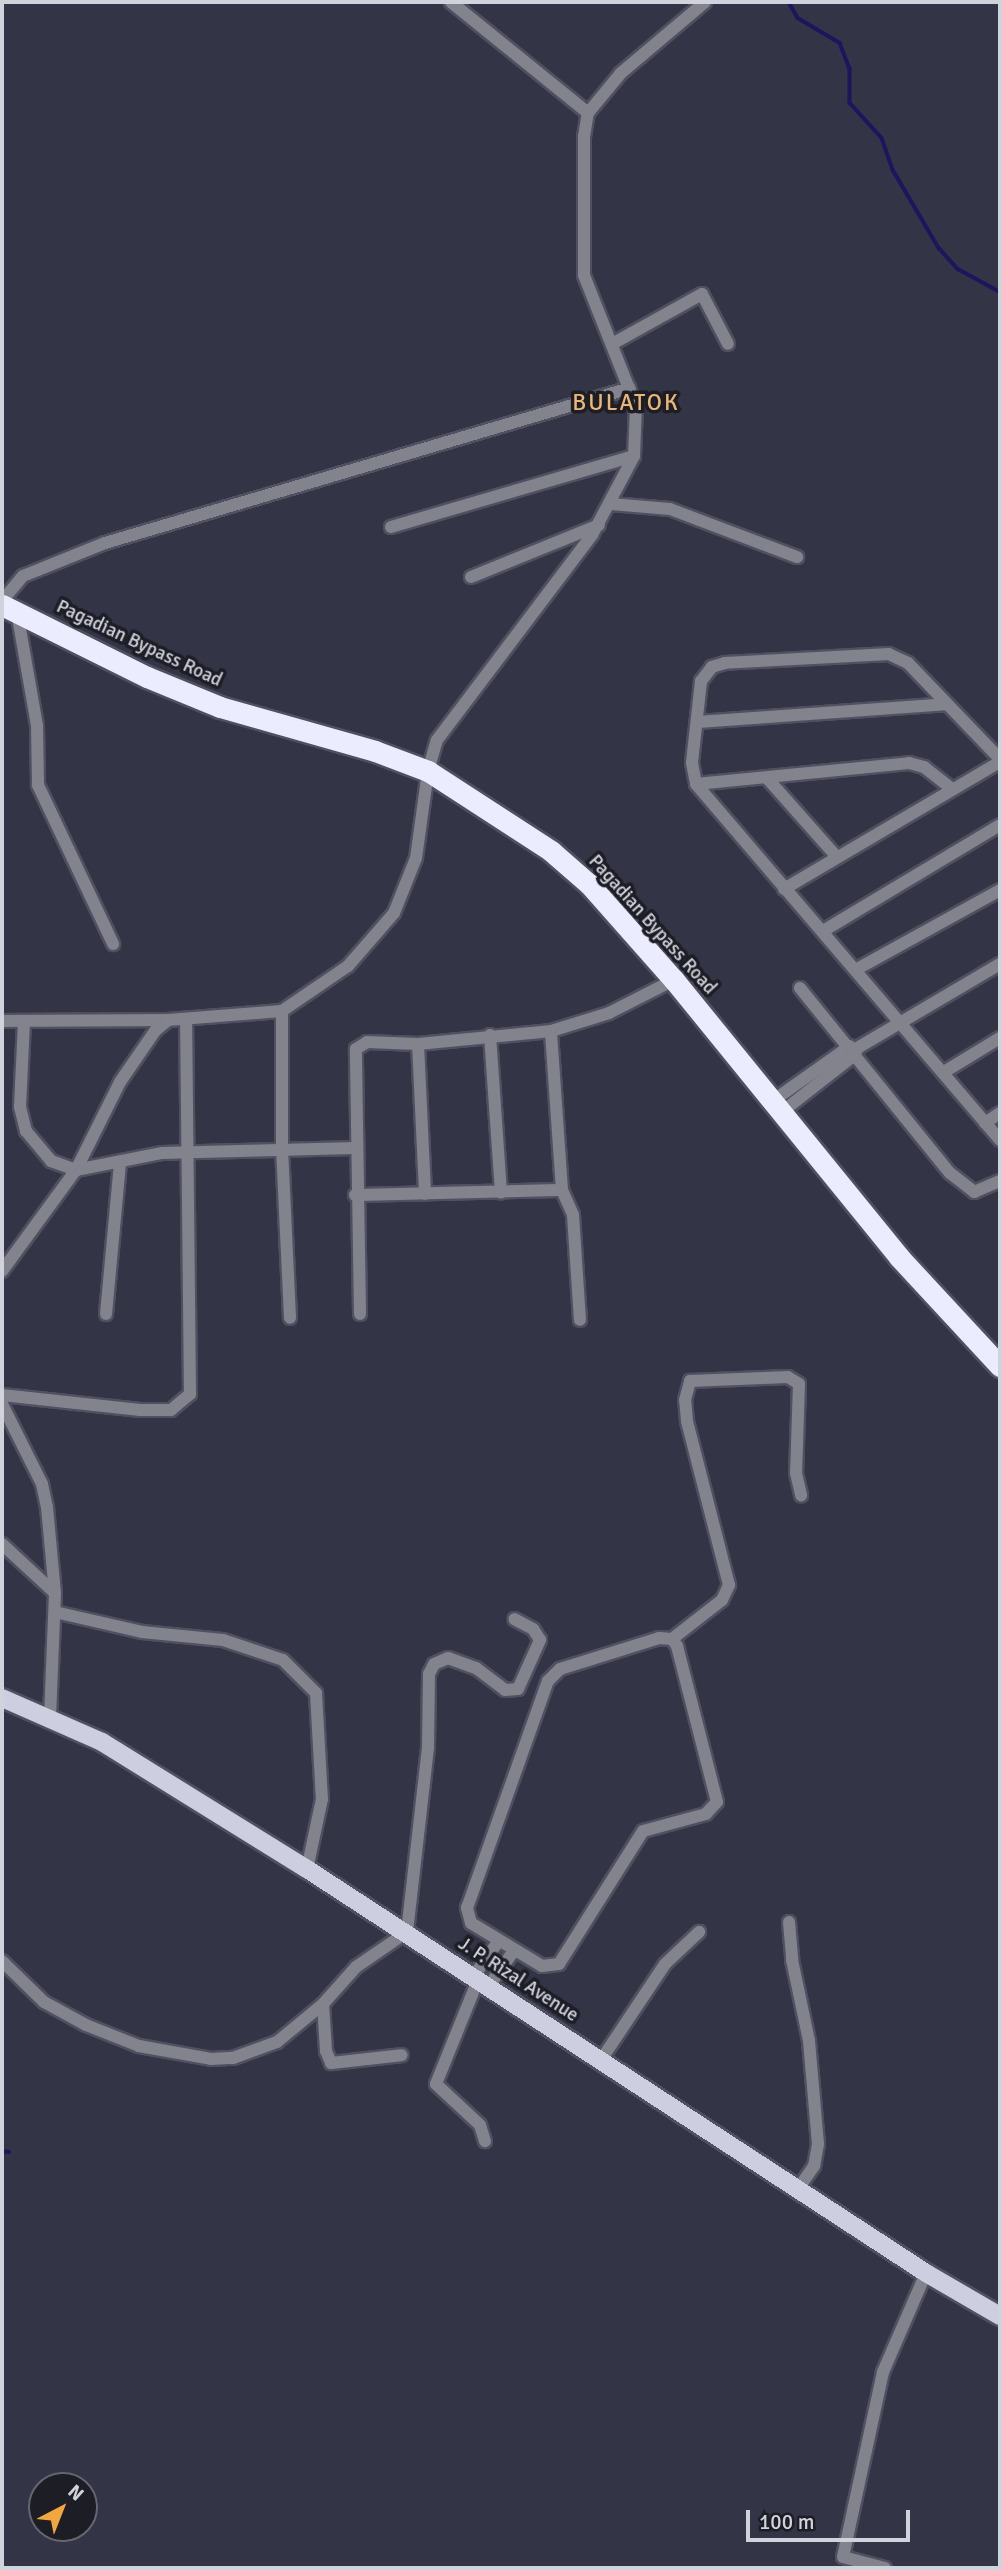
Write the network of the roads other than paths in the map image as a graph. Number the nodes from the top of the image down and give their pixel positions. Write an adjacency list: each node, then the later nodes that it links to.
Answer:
1 (705, 2): 3 (street)
2 (456, 3): 3 (street)
3 (588, 113): 4 (street)
4 (612, 344): 5 (street); 6 (street)
5 (728, 344)
6 (630, 388): 7 (street); 13 (street)
7 (634, 456): 8 (street); 10 (street)
8 (611, 504): 9 (street); 11 (street)
9 (599, 525): 12 (street); 17 (street)
10 (391, 527)
11 (797, 557)
12 (471, 577)
13 (7, 606): 17 (highway, Pagadian Bypass Road); 26 (street)
14 (946, 704): 15 (street); 15 (street); 16 (street)
15 (697, 722): 19 (street)
16 (1000, 761): 20 (street)
17 (428, 771): 29 (highway, Pagadian Bypass Road); 31 (street)
18 (767, 778): 19 (street); 20 (street); 22 (street)
19 (696, 784): 23 (street)
20 (951, 788): 22 (street)
21 (1000, 825): 25 (street)
22 (836, 856): 23 (street)
23 (785, 889): 25 (street)
24 (1000, 890): 28 (street)
25 (823, 932): 28 (street)
26 (113, 944)
27 (1000, 964): 35 (street)
28 (857, 969): 35 (street)
29 (674, 980): 37 (street); 44 (highway, Pagadian Bypass Road)
30 (800, 988): 41 (street)
31 (282, 1011): 32 (street); 48 (street)
32 (186, 1019): 33 (street); 50 (street)
33 (168, 1020): 36 (street); 52 (street)
34 (2, 1021): 36 (street)
35 (903, 1021): 42 (street); 43 (street)
36 (24, 1022): 52 (street)
37 (551, 1031): 38 (street); 54 (street)
38 (490, 1035): 40 (street); 55 (street)
39 (1000, 1038): 43 (street)
40 (418, 1044): 49 (street); 56 (street)
41 (844, 1046): 42 (street); 44 (street)
42 (856, 1052): 44 (street); 53 (street)
43 (944, 1072): 46 (street)
44 (778, 1105): 63 (highway, Pagadian Bypass Road)
45 (1000, 1114): 46 (street)
46 (985, 1123): 47 (street)
47 (1000, 1140)
48 (282, 1148): 49 (street); 50 (street); 61 (street)
49 (355, 1148): 57 (street)
50 (190, 1152): 51 (street); 64 (street)
51 (120, 1162): 52 (street); 59 (street)
52 (76, 1170): 58 (street)
53 (1000, 1181)
54 (562, 1191): 55 (street); 62 (street)
55 (501, 1193): 56 (street)
56 (425, 1194): 57 (street)
57 (355, 1195): 60 (street)
58 (2, 1271)
59 (106, 1314)
60 (360, 1314)
61 (290, 1318)
62 (580, 1320)
63 (1000, 1366)
64 (2, 1395)
65 (2, 1404): 68 (street)
66 (801, 1495): 71 (street)
67 (2, 1544): 68 (street)
68 (55, 1593): 69 (street)
69 (55, 1612): 73 (street); 74 (street)
70 (514, 1619): 76 (street)
71 (672, 1639): 78 (street); 79 (street)
72 (2, 1698): 73 (main road, J. P. Rizal Avenue)
73 (50, 1716): 74 (main road, J. P. Rizal Avenue)
74 (307, 1869): 76 (main road, J. P. Rizal Avenue)
75 (789, 1922): 86 (street)
76 (407, 1932): 81 (main road, J. P. Rizal Avenue); 82 (street)
77 (699, 1932): 84 (street)
78 (498, 1942): 79 (street); 81 (street)
79 (513, 1952): 81 (street)
80 (2, 1961): 82 (street)
81 (480, 1981): 84 (main road, J. P. Rizal Avenue); 85 (street)
82 (323, 2004): 83 (street)
83 (402, 2055)
84 (601, 2060): 86 (main road, J. P. Rizal Avenue)
85 (485, 2141)
86 (798, 2189): 87 (main road, J. P. Rizal Avenue)
87 (926, 2273): 88 (main road, J. P. Rizal Avenue); 89 (street)
88 (1000, 2316)
89 (842, 2563): 90 (street)
90 (885, 2568)

